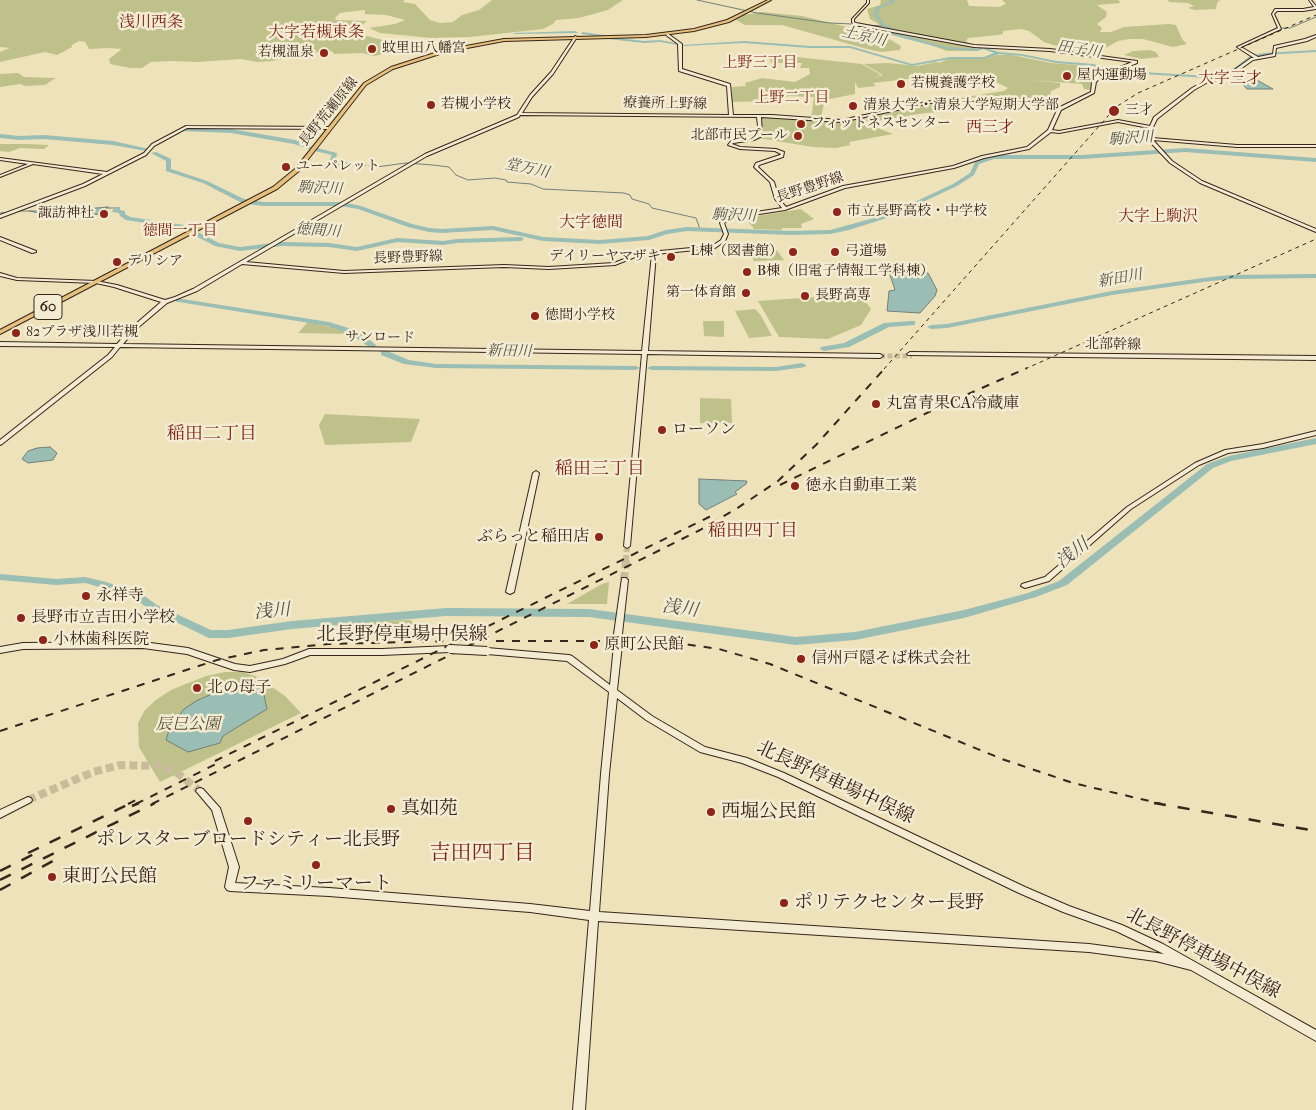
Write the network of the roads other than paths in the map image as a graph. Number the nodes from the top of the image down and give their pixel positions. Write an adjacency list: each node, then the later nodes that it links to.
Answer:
1 (770, 0): 5 (main road, 長野荒瀬原線 / 60)
2 (868, 0): 15 (street)
3 (1310, 0): 4 (street)
4 (1316, 8): 8 (street)
5 (667, 34): 7 (main road, 長野荒瀬原線 / 60); 11 (street)
6 (1316, 36): 8 (street)
7 (576, 37): 10 (street); 14 (main road, 長野荒瀬原線 / 60)
8 (1255, 57): 13 (street)
9 (940, 100): 12 (street, 療養所上野線)
10 (520, 114): 11 (street, 療養所上野線); 28 (street)
11 (732, 116): 12 (street, 療養所上野線)
12 (759, 116): 22 (street)
13 (1150, 127): 15 (street); 16 (street)
14 (329, 128): 20 (street); 30 (main road, 長野荒瀬原線 / 60)
15 (1050, 131): 22 (street, 長野豊野線)
16 (1150, 139): 17 (street); 24 (street)
17 (1316, 146)
18 (0, 159): 19 (street)
19 (34, 163): 20 (street); 21 (street)
20 (108, 173): 23 (street)
21 (0, 176)
22 (785, 209): 27 (street, 長野豊野線)
23 (0, 217)
24 (1316, 231)
25 (0, 238): 26 (street)
26 (34, 252)
27 (654, 253): 28 (street, 長野豊野線); 35 (street)
28 (242, 263): 31 (street)
29 (0, 274): 30 (street)
30 (96, 282): 31 (street); 32 (main road, 長野荒瀬原線 / 60)
31 (165, 302): 34 (street)
32 (0, 332)
33 (0, 344): 34 (street, サンロード)
34 (118, 346): 35 (street, サンロード); 40 (street)
35 (644, 352): 36 (street, サンロード); 42 (street)
36 (880, 355)
37 (911, 355): 38 (street, 北部幹線)
38 (1316, 359)
39 (1316, 433): 44 (street)
40 (0, 443)
41 (536, 473): 45 (street)
42 (627, 546)
43 (624, 580): 46 (street)
44 (1025, 586)
45 (510, 592)
46 (618, 634)
47 (618, 645): 49 (street)
48 (0, 650): 49 (street, 北長野停車場中俣線, bridge)
49 (614, 692): 53 (street); 54 (street, 北長野停車場中俣線)
50 (200, 791): 53 (street)
51 (28, 800): 52 (street)
52 (0, 814)
53 (593, 916): 54 (street); 56 (street)
54 (1194, 966): 55 (street, 北長野停車場中俣線)
55 (1316, 1036)
56 (579, 1110)

